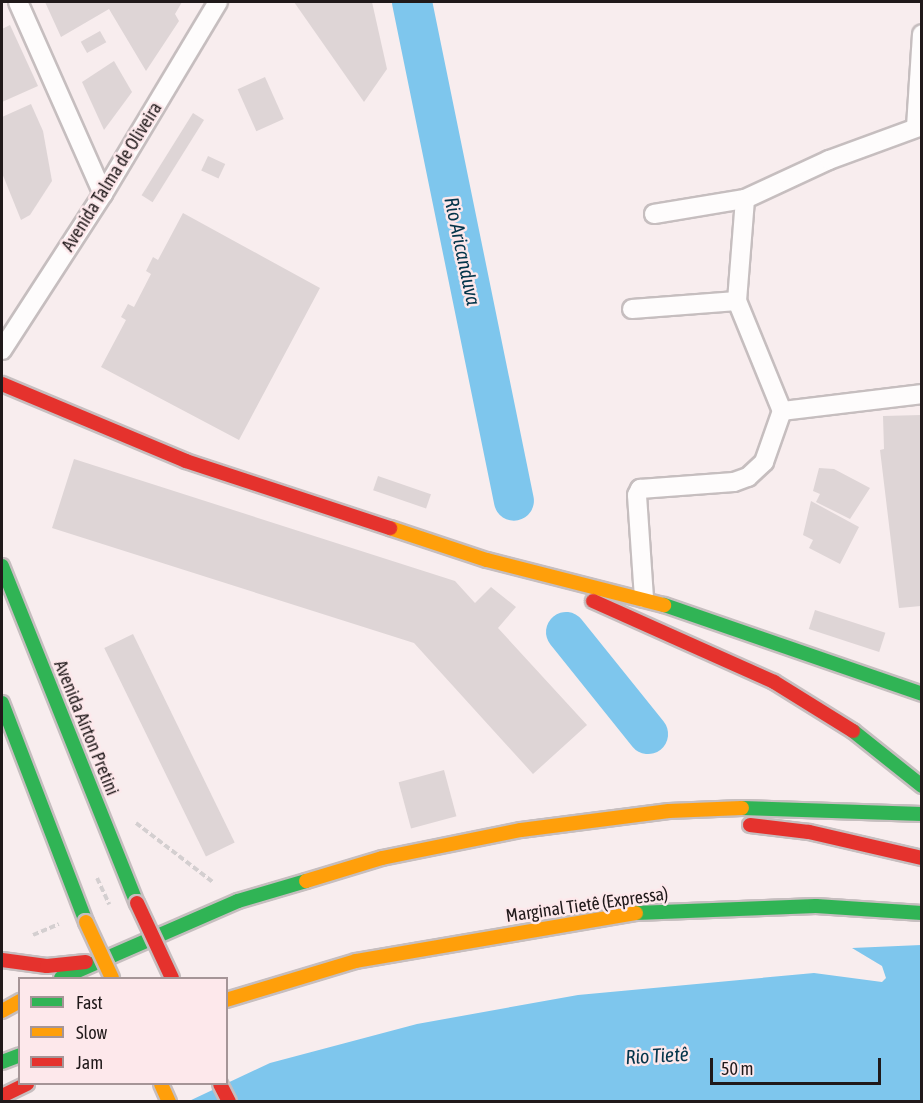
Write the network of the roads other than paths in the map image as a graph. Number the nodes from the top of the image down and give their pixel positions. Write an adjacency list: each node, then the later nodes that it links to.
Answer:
1 (18, 2): 5 (street)
2 (218, 2): 5 (street, Avenida Talma de Oliveira)
3 (921, 34): 4 (street)
4 (919, 127): 6 (street)
5 (103, 194): 10 (street, Avenida Talma de Oliveira)
6 (745, 199): 7 (street); 8 (street)
7 (654, 214)
8 (737, 301): 9 (street); 13 (street)
9 (632, 309)
10 (2, 350)
11 (2, 384): 15 (highway)
12 (921, 394): 13 (street)
13 (782, 411): 16 (street)
14 (2, 566): 30 (highway, Avenida Aírton Pretini, bridge)
15 (529, 571): 16 (highway); 21 (highway)
16 (644, 598): 17 (highway)
17 (921, 694)
18 (2, 703): 20 (highway)
19 (2, 730): 20 (highway)
20 (16, 746): 29 (highway, bridge)
21 (921, 786)
22 (669, 812): 23 (highway); 24 (highway); 27 (highway)
23 (921, 814)
24 (921, 858)
25 (921, 913): 31 (highway, Marginal Tietê (Expressa))
26 (2, 960): 27 (highway)
27 (93, 961): 28 (highway)
28 (63, 977)
29 (112, 977)
30 (172, 977)
31 (228, 999)
32 (18, 1002): 33 (highway)
33 (2, 1011)
34 (18, 1056): 35 (highway)
35 (2, 1062)
36 (23, 1085): 39 (highway)
37 (162, 1085): 40 (highway)
38 (221, 1085): 41 (highway)
39 (2, 1096)
40 (169, 1101)
41 (229, 1101)

